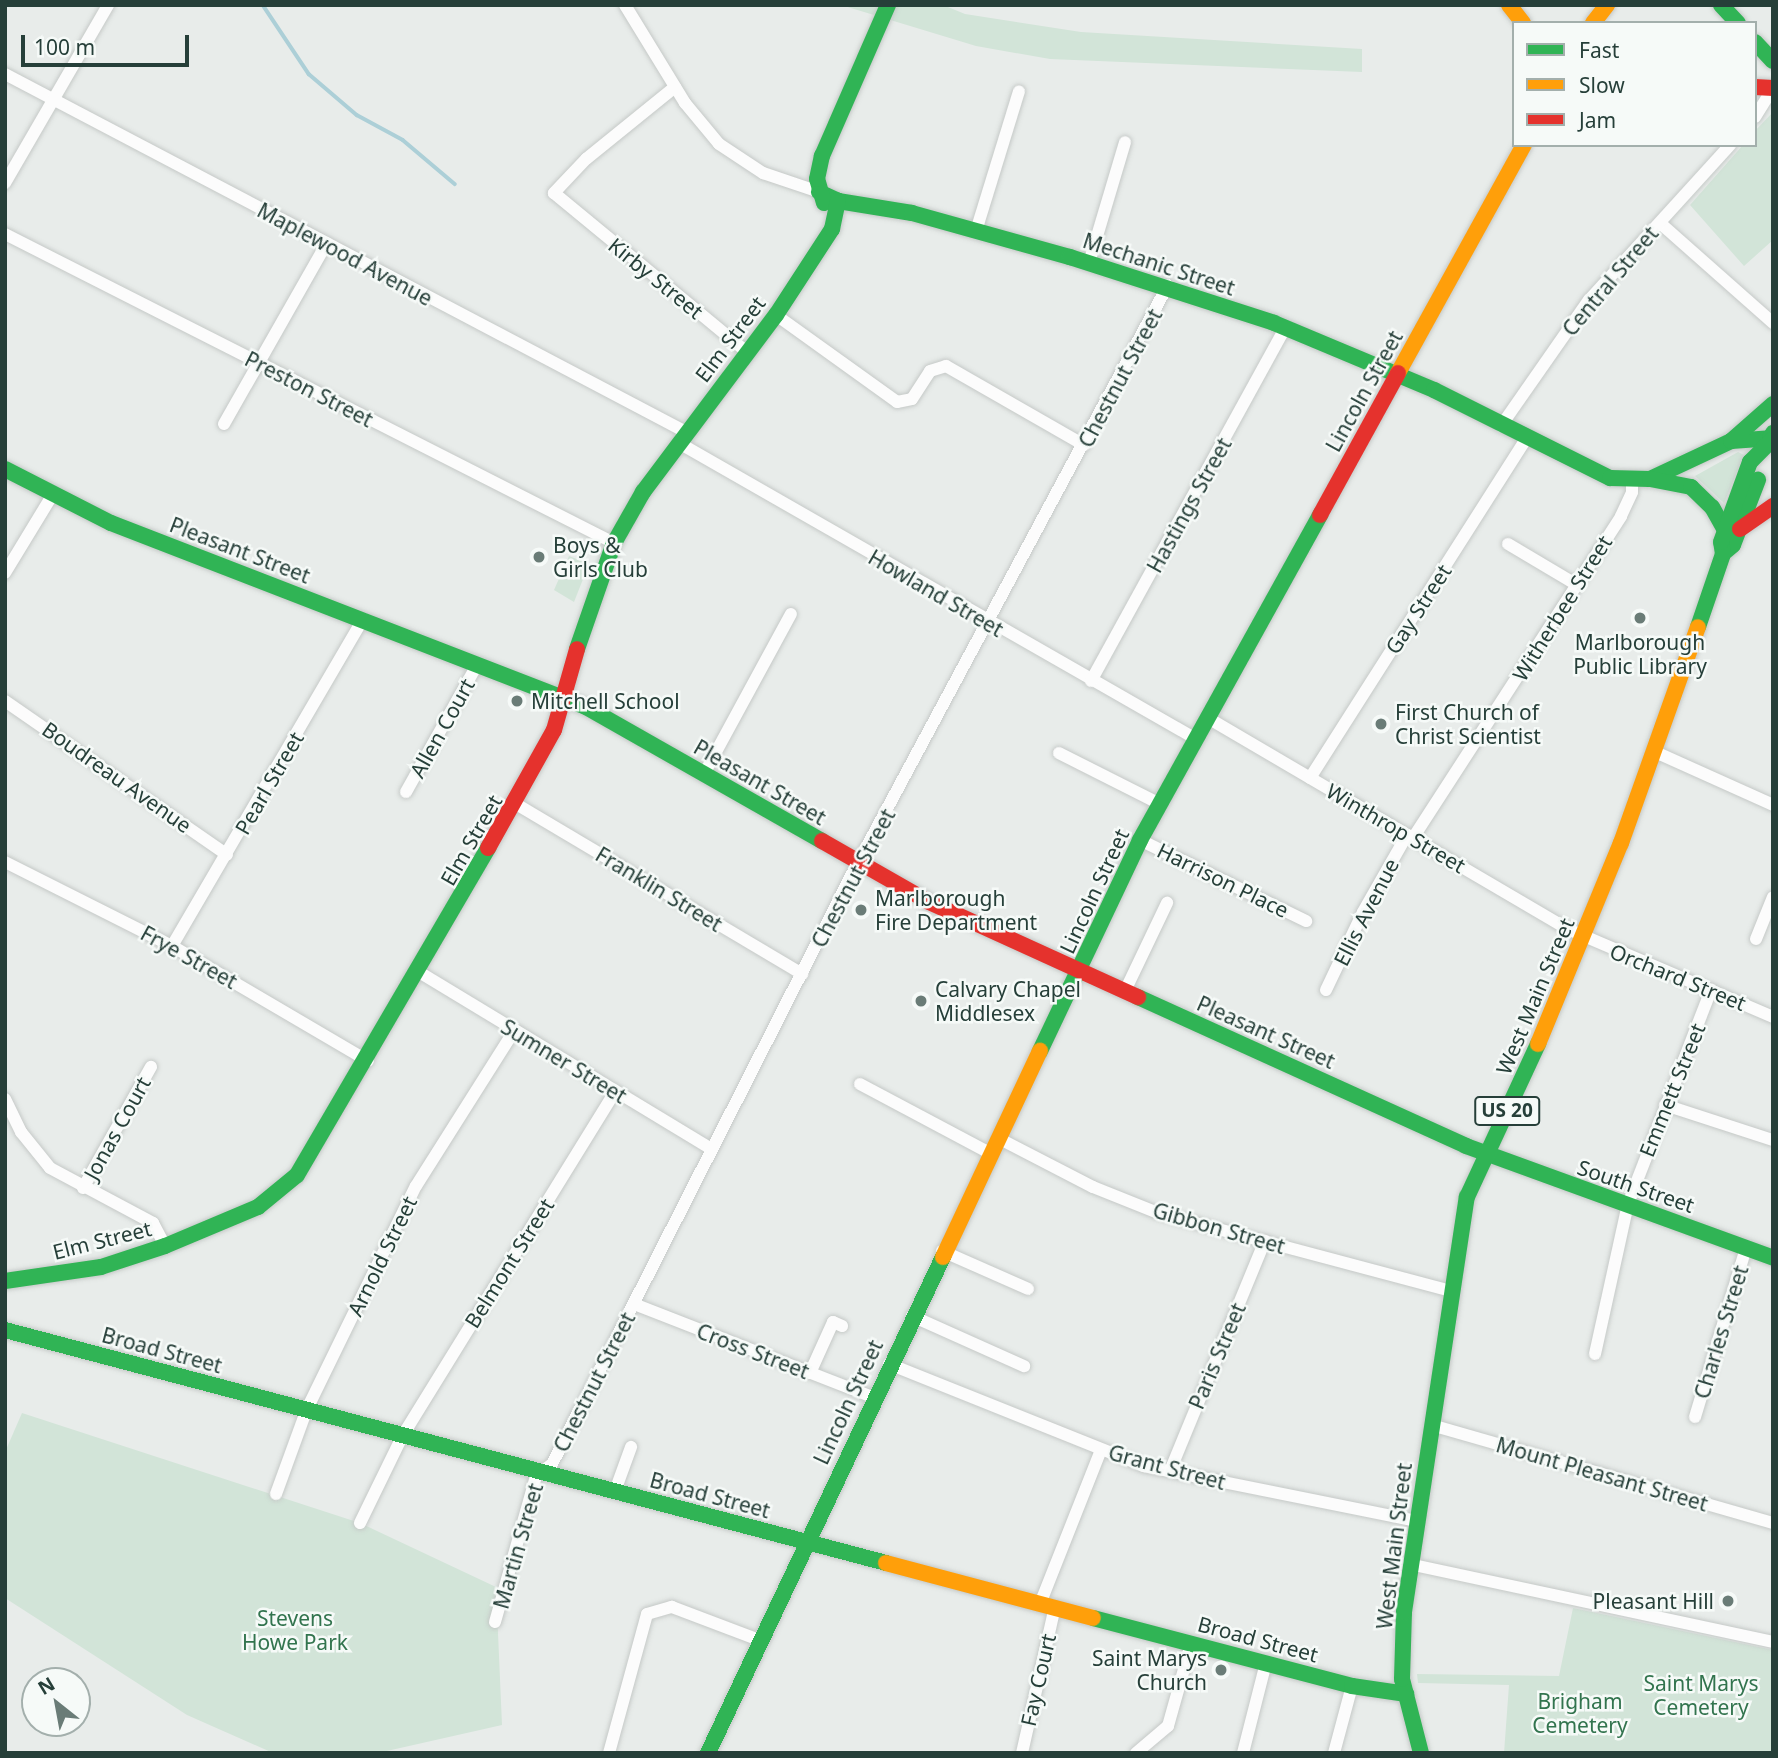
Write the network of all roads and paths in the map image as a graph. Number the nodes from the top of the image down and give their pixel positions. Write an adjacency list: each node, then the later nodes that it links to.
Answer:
1 (108, 5): 16 (street)
2 (625, 5): 13 (street, Mechanic Street)
3 (888, 5): 22 (street, Elm Street)
4 (1509, 5): 7 (street)
5 (1607, 5): 8 (street)
6 (1721, 5): 9 (street)
7 (1521, 21)
8 (1595, 21)
9 (1736, 21)
10 (1757, 44): 11 (street)
11 (1773, 61)
12 (5, 74): 16 (street, Maplewood Avenue)
13 (675, 87): 22 (street, Mechanic Street); 35 (street, Kirby Street)
14 (1773, 88): 17 (street)
15 (1019, 91): 26 (street)
16 (53, 97): 21 (street); 28 (street, Maplewood Avenue)
17 (1757, 114)
18 (1125, 142): 30 (street)
19 (1523, 147): 37 (street, Lincoln Street)
20 (1728, 147): 25 (street, Central Street)
21 (5, 183)
22 (819, 192): 23 (street, Mechanic Street); 29 (street, Elm Street)
23 (838, 201): 24 (street, Mechanic Street); 29 (street, Elm Street)
24 (888, 209): 26 (street, Mechanic Street); 29 (street, Elm Street)
25 (1660, 223): 33 (street); 40 (street, Central Street)
26 (976, 231): 30 (street, Mechanic Street)
27 (5, 234): 36 (street, Preston Street)
28 (327, 243): 36 (street); 42 (street, Maplewood Avenue)
29 (818, 248): 32 (street, Elm Street)
30 (1089, 263): 31 (street, Mechanic Street)
31 (1168, 285): 34 (street, Mechanic Street); 45 (street, Chestnut Street)
32 (776, 315): 35 (street, Elm Street); 45 (street)
33 (1773, 323)
34 (1285, 328): 37 (street, Mechanic Street); 60 (street, Hastings Street)
35 (747, 352): 42 (street, Elm Street)
36 (258, 363): 39 (street); 52 (street, Preston Street)
37 (1398, 376): 40 (street, Mechanic Street); 63 (street, Lincoln Street)
38 (1773, 404): 44 (street, Mechanic Street)
39 (224, 424)
40 (1501, 426): 43 (street, Mechanic Street)
41 (1772, 437): 44 (street, Mechanic Street); 51 (street, West Main Street / US 20)
42 (682, 438): 52 (street, Elm Street); 58 (street, Howland Street)
43 (1526, 439): 47 (street, Mechanic Street); 68 (street, Gay Street)
44 (1731, 441): 48 (street, Mechanic Street)
45 (1084, 445): 58 (street, Chestnut Street)
46 (5, 469): 49 (street, Pleasant Street)
47 (1632, 480): 48 (street, Mechanic Street); 55 (street, Witherbee Street)
48 (1650, 480): 51 (street)
49 (53, 494): 54 (street); 57 (street, Pleasant Street)
50 (1773, 506): 51 (street)
51 (1732, 530): 65 (street, West Main Street / US 20)
52 (614, 542): 61 (street, Elm Street)
53 (1508, 544): 55 (street)
54 (5, 573)
55 (1577, 585): 73 (street, Witherbee Street)
56 (791, 614): 67 (street)
57 (363, 619): 59 (street, Pleasant Street); 75 (street, Pearl Street)
58 (988, 623): 60 (street, Howland Street); 77 (street, Chestnut Street)
59 (477, 664): 61 (street, Pleasant Street); 69 (street, Allen Court)
60 (1091, 681): 64 (street, Howland Street)
61 (565, 697): 67 (street, Pleasant Street); 70 (street, Elm Street)
62 (5, 701): 75 (street, Boudreau Avenue)
63 (1208, 718): 64 (street, Lincoln Street); 68 (street, Winthrop Street)
64 (1196, 739): 71 (street, Lincoln Street)
65 (1653, 751): 72 (street); 81 (street, West Main Street / US 20)
66 (1059, 753): 71 (street)
67 (704, 774): 77 (street, Pleasant Street)
68 (1310, 778): 73 (street, Winthrop Street)
69 (406, 792)
70 (516, 804): 85 (street, Elm Street); 86 (street, Franklin Street)
71 (1160, 804): 74 (street, Lincoln Street)
72 (1773, 805)
73 (1410, 837): 81 (street, Winthrop Street); 87 (street, Ellis Avenue)
74 (1140, 840): 80 (street, Harrison Place); 84 (street, Lincoln Street)
75 (227, 855): 83 (street, Pearl Street)
76 (5, 862): 83 (street, Frye Street)
77 (860, 863): 84 (street, Pleasant Street); 86 (street, Chestnut Street)
78 (1773, 897): 82 (street)
79 (1167, 903): 89 (street)
80 (1306, 921)
81 (1584, 937): 88 (street, Orchard Street); 102 (street, West Main Street / US 20)
82 (1756, 939)
83 (172, 946): 92 (street, Frye Street)
84 (1080, 970): 89 (street, Pleasant Street); 98 (street, Lincoln Street)
85 (419, 972): 91 (street, Sumner Street); 92 (street, Elm Street)
86 (803, 974): 100 (street, Chestnut Street)
87 (1326, 990)
88 (1711, 990): 90 (street, Orchard Street); 97 (street, Emmett Street)
89 (1125, 991): 102 (street, Pleasant Street)
90 (1773, 1017)
91 (514, 1031): 95 (street, Sumner Street); 122 (street, Arnold Street)
92 (368, 1060): 106 (street, Elm Street)
93 (152, 1067): 103 (street, Jonas Court)
94 (860, 1084): 101 (street)
95 (615, 1092): 100 (street, Sumner Street); 125 (street, Belmont Street)
96 (5, 1098): 103 (street)
97 (1665, 1105): 99 (street); 104 (street, Emmett Street)
98 (998, 1138): 101 (street, Lincoln Street); 105 (street, Gibbon Street)
99 (1773, 1140)
100 (710, 1148): 113 (street, Chestnut Street)
101 (990, 1153): 108 (street, Lincoln Street)
102 (1485, 1154): 104 (street, South Street); 112 (street, West Main Street / US 20)
103 (83, 1188): 106 (street)
104 (1628, 1204): 107 (street, South Street); 117 (street, Emmett Street)
105 (1265, 1241): 112 (street, Gibbon Street); 128 (street, Paris Street)
106 (165, 1246): 110 (street, Elm Street)
107 (1746, 1248): 109 (street, South Street); 123 (street, Charles Street)
108 (942, 1251): 111 (street); 114 (street, Lincoln Street)
109 (1773, 1258)
110 (5, 1281)
111 (1028, 1289)
112 (1451, 1291): 124 (street, West Main Street / US 20)
113 (634, 1304): 120 (street, Cross Street); 129 (street, Chestnut Street)
114 (912, 1316): 118 (street, Lincoln Street); 119 (street)
115 (842, 1326): 120 (street)
116 (5, 1330): 122 (street, Broad Street)
117 (1595, 1354)
118 (889, 1364): 121 (street, Lincoln Street); 127 (street, Grant Street)
119 (1024, 1366)
120 (810, 1373): 121 (street, Cross Street)
121 (873, 1397): 135 (street, Lincoln Street)
122 (307, 1409): 125 (street, Broad Street); 131 (street, Arnold Street)
123 (1695, 1417)
124 (1431, 1425): 132 (street, West Main Street / US 20); 134 (street, Mount Pleasant Street)
125 (403, 1435): 129 (street, Broad Street); 133 (street, Belmont Street)
126 (631, 1447): 130 (street)
127 (1101, 1450): 128 (street, Grant Street); 137 (street, Fay Court)
128 (1170, 1471): 132 (street, Grant Street)
129 (544, 1472): 130 (street, Broad Street); 138 (street, Martin Street)
130 (615, 1491): 135 (street, Broad Street)
131 (276, 1494)
132 (1416, 1521): 136 (street, West Main Street / US 20)
133 (360, 1523)
134 (1773, 1523)
135 (808, 1542): 137 (street, Broad Street); 139 (street, Lincoln Street)
136 (1409, 1564): 140 (street); 144 (street, West Main Street / US 20)
137 (1048, 1605): 141 (street, Broad Street); 148 (street, Fay Court)
138 (495, 1622)
139 (762, 1641): 146 (street); 147 (street, Lincoln Street)
140 (1773, 1642)
141 (1191, 1644): 142 (street, Broad Street); 145 (street)
142 (1266, 1663): 143 (street, Broad Street); 149 (street)
143 (1352, 1686): 144 (street, Broad Street); 150 (street)
144 (1406, 1694): 151 (street, West Main Street / US 20)
145 (1144, 1751)
146 (609, 1753)
147 (708, 1753)
148 (1022, 1753)
149 (1243, 1753)
150 (1334, 1753)
151 (1421, 1753)

